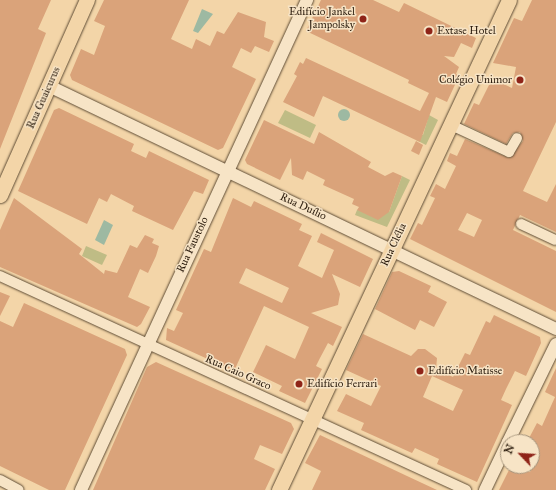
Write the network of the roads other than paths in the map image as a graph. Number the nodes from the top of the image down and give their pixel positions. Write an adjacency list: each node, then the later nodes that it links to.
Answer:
1 (87, 0): 4 (main road, Rua Guaicurus)
2 (308, 0): 7 (street, Rua Faustolo)
3 (509, 0): 5 (main road, Rua Clélia)
4 (49, 86): 7 (street, Rua Duílio); 8 (main road, Rua Guaicurus)
5 (451, 125): 6 (street); 11 (main road, Rua Clélia)
6 (517, 138)
7 (227, 171): 11 (street, Rua Duílio); 15 (street, Rua Faustolo)
8 (0, 195)
9 (521, 224): 10 (street)
10 (556, 240)
11 (392, 249): 13 (street, Rua Duílio); 16 (main road, Rua Clélia)
12 (0, 276): 15 (street, Rua Caio Graco)
13 (556, 329)
14 (556, 344): 17 (street)
15 (147, 345): 16 (street, Rua Caio Graco); 21 (street, Rua Faustolo)
16 (312, 419): 22 (main road, Rua Clélia); 23 (street, Rua Caio Graco)
17 (512, 434)
18 (500, 459): 24 (street)
19 (0, 480): 20 (street)
20 (19, 490)
21 (80, 490)
22 (279, 490)
23 (466, 490)
24 (485, 490)

